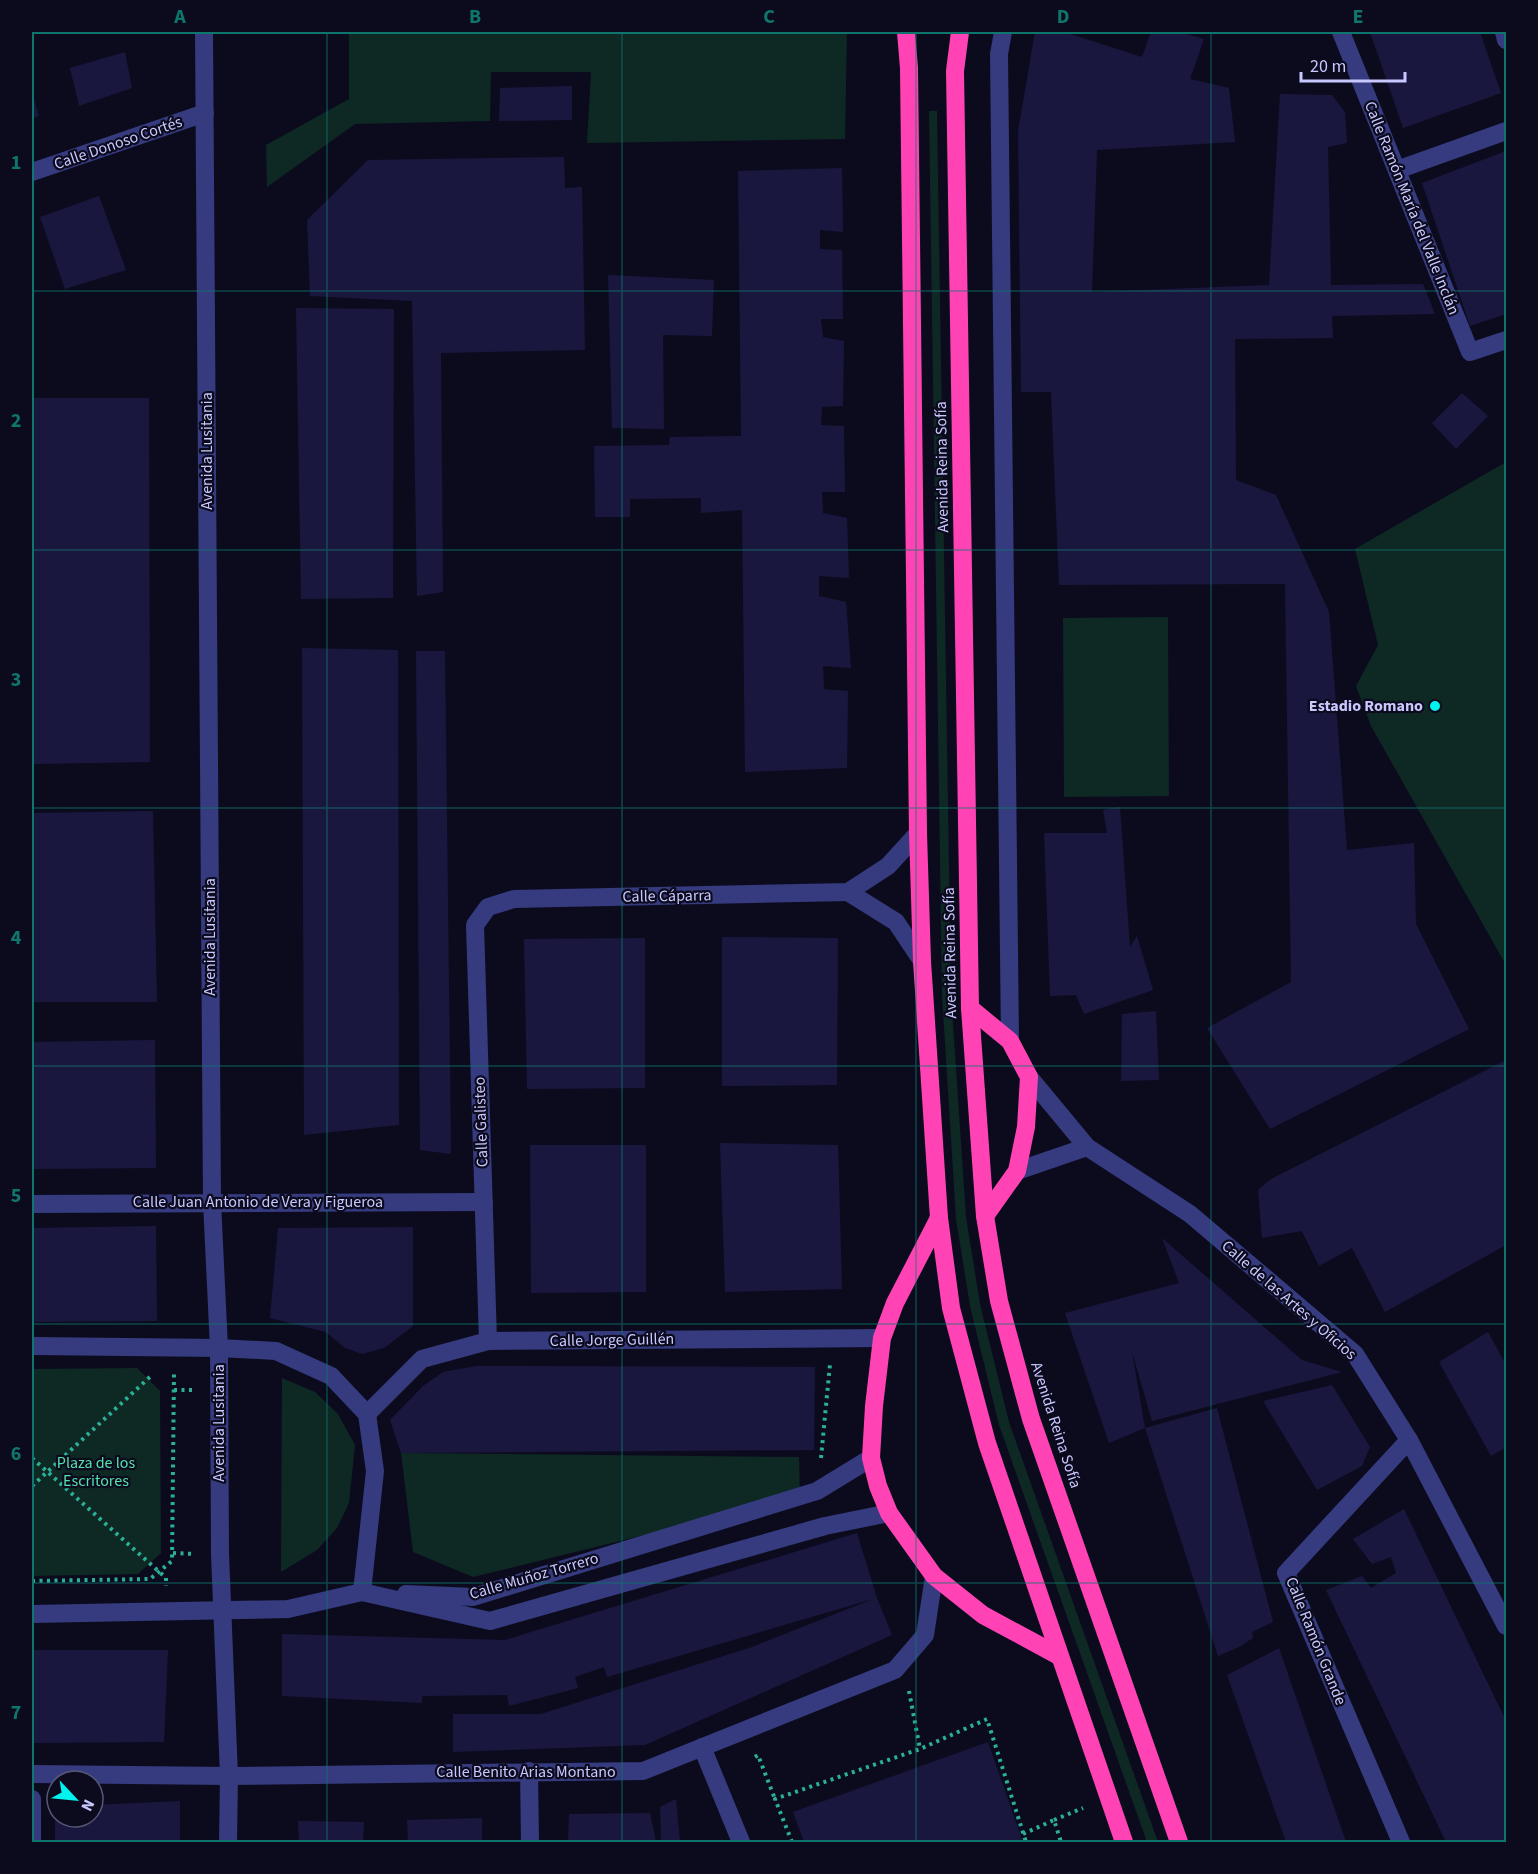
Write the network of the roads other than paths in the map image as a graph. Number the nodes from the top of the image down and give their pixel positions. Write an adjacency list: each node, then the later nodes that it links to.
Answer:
1 (204, 32): 8 (street, Avenida Lusitania)
2 (906, 32): 13 (highway, Avenida Reina Sofía)
3 (960, 32): 17 (highway, Avenida Reina Sofía)
4 (1003, 32): 18 (street)
5 (1341, 32): 10 (street, Calle Ramón María del Valle Inclán)
6 (1504, 32): 7 (street)
7 (1506, 40)
8 (205, 113): 11 (street, Calle Donoso Cortés); 22 (street, Avenida Lusitania)
9 (1506, 131): 10 (street)
10 (1397, 170): 12 (street, Calle Ramón María del Valle Inclán)
11 (32, 172)
12 (1506, 340)
13 (918, 834): 14 (street); 16 (highway, Avenida Reina Sofía)
14 (848, 892): 15 (street, Calle Cáparra); 16 (street)
15 (488, 908): 23 (street, Calle Galisteo)
16 (922, 961): 26 (highway, Avenida Reina Sofía)
17 (970, 1008): 18 (highway); 25 (highway, Avenida Reina Sofía)
18 (1010, 1041): 19 (highway)
19 (1029, 1077): 20 (street, Calle de las Artes y Oficios); 21 (highway)
20 (1088, 1147): 21 (street); 32 (street, Calle de las Artes y Oficios)
21 (1017, 1171): 25 (highway)
22 (212, 1202): 23 (street, Calle Juan Antonio de Vera y Figueroa); 24 (street, Calle Juan Antonio de Vera y Figueroa); 30 (street, Avenida Lusitania)
23 (484, 1202): 28 (street, Calle Galisteo)
24 (32, 1204)
25 (985, 1216): 51 (highway, Avenida Reina Sofía)
26 (939, 1218): 27 (highway); 40 (highway, Avenida Reina Sofía)
27 (882, 1338): 28 (street, Calle Jorge Guillén); 33 (highway)
28 (488, 1341): 31 (street, Calle Jorge Guillén)
29 (32, 1346): 30 (street)
30 (219, 1348): 31 (street); 37 (street, Avenida Lusitania)
31 (367, 1414): 36 (street)
32 (1408, 1440): 39 (street, Calle de las Artes y Oficios); 52 (street, Calle Ramón Grande)
33 (871, 1458): 34 (highway); 36 (street, Calle Muñoz Torrero)
34 (889, 1513): 35 (highway); 36 (street, Calle Muñoz Torrero)
35 (934, 1575): 40 (highway); 41 (street, Calle Benito Arias Montano)
36 (362, 1592): 37 (street)
37 (221, 1611): 38 (street); 44 (street, Avenida Lusitania)
38 (32, 1614)
39 (1506, 1626)
40 (1059, 1656): 50 (highway, Avenida Reina Sofía)
41 (702, 1748): 42 (street, Calle Benito Arias Montano); 49 (street)
42 (529, 1771): 44 (street, Calle Benito Arias Montano); 48 (street)
43 (32, 1774): 44 (street, Calle Benito Arias Montano)
44 (229, 1776): 47 (street, Avenida Lusitania)
45 (32, 1799): 46 (street)
46 (32, 1842)
47 (228, 1842)
48 (530, 1842)
49 (741, 1842)
50 (1124, 1842)
51 (1179, 1842)
52 (1401, 1842)

